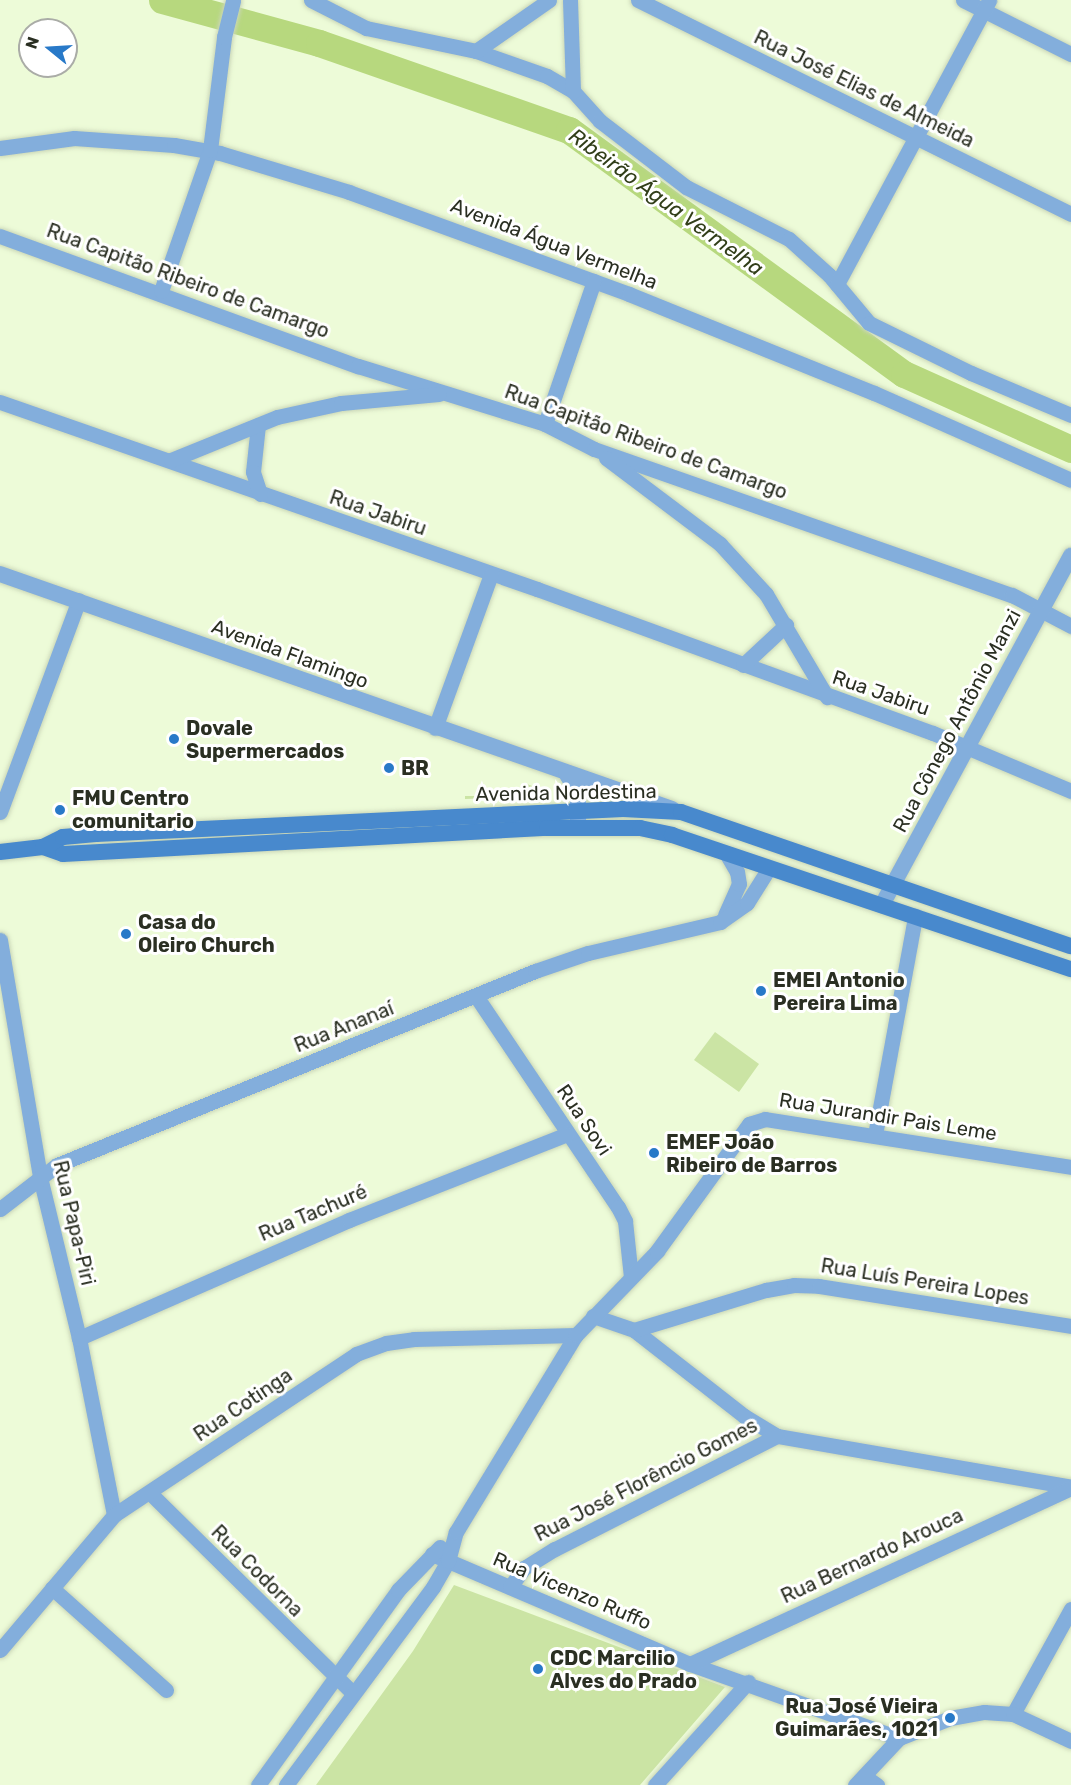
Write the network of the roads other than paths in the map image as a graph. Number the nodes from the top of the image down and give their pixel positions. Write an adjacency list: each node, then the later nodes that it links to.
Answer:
1 (233, 0): 13 (street)
2 (311, 0): 8 (street)
3 (549, 0): 8 (street)
4 (570, 0): 10 (street)
5 (638, 0): 11 (street, Rua José Elias de Almeida)
6 (963, 0): 7 (street)
7 (986, 5): 9 (street); 11 (street)
8 (476, 51): 10 (street)
9 (1071, 54)
10 (573, 91): 17 (street)
11 (915, 139): 14 (street, Rua José Elias de Almeida); 17 (street)
12 (0, 148): 13 (street, Avenida Água Vermelha)
13 (210, 150): 16 (street, Avenida Água Vermelha); 18 (street)
14 (1071, 214)
15 (0, 236): 18 (street, Rua Capitão Ribeiro de Camargo)
16 (594, 281): 22 (street); 26 (street, Avenida Água Vermelha)
17 (837, 284): 21 (street)
18 (161, 291): 19 (street, Rua Capitão Ribeiro de Camargo)
19 (441, 393): 22 (street, Rua Capitão Ribeiro de Camargo); 23 (street)
20 (0, 402): 25 (street, Rua Jabiru)
21 (1071, 415)
22 (545, 424): 24 (street, Rua Capitão Ribeiro de Camargo)
23 (258, 425): 25 (street); 27 (street)
24 (594, 449): 32 (street, Rua Capitão Ribeiro de Camargo); 33 (street)
25 (171, 460): 27 (street, Rua Jabiru)
26 (1071, 480)
27 (260, 494): 30 (street, Rua Jabiru)
28 (1071, 556): 32 (street, Rua Cônego Antônio Manzi)
29 (0, 574): 31 (street, Avenida Flamingo)
30 (491, 574): 35 (street, Rua Jabiru); 37 (street)
31 (79, 600): 37 (street, Avenida Flamingo); 39 (street)
32 (1040, 609): 34 (street, Rua Capitão Ribeiro de Camargo); 38 (street, Rua Cônego Antônio Manzi)
33 (786, 625): 35 (street); 36 (street)
34 (1071, 626)
35 (743, 665): 36 (street, Rua Jabiru)
36 (827, 697): 38 (street, Rua Jabiru)
37 (435, 728): 40 (street, Avenida Flamingo)
38 (970, 748): 41 (street, Rua Jabiru); 48 (street, Rua Cônego Antônio Manzi)
39 (7, 767): 42 (street)
40 (566, 773): 43 (street, Avenida Flamingo); 44 (street)
41 (1071, 791)
42 (0, 812)
43 (681, 812): 44 (main road, Avenida Nordestina); 48 (main road, Avenida Nordestina)
44 (578, 819): 45 (main road, Avenida Nordestina); 46 (main road, Avenida Nordestina)
45 (0, 852)
46 (726, 853): 47 (main road, Avenida Nordestina); 51 (street)
47 (769, 868): 49 (main road, Avenida Nordestina); 51 (street, Rua Ananaí)
48 (894, 883): 49 (street, Rua Cônego Antônio Manzi); 53 (main road, Avenida Nordestina)
49 (882, 905): 50 (main road, Avenida Nordestina)
50 (915, 916): 54 (main road, Avenida Nordestina); 57 (street)
51 (720, 922): 55 (street, Rua Ananaí)
52 (0, 940): 59 (street, Rua Papa-Piri)
53 (1071, 946)
54 (1070, 967)
55 (476, 996): 56 (street, Rua Sovi); 59 (street, Rua Ananaí)
56 (567, 1134): 61 (street, Rua Sovi); 66 (street, Rua Tachuré)
57 (875, 1135): 58 (street, Rua Jurandir Pais Leme); 61 (street, Rua Jurandir Pais Leme)
58 (1071, 1167)
59 (40, 1177): 60 (street, Rua Ananaí); 66 (street, Rua Papa-Piri)
60 (0, 1209)
61 (631, 1278): 62 (street, Rua Jurandir Pais Leme)
62 (592, 1316): 64 (street, Rua José Florêncio Gomes); 65 (street, Rua Jurandir Pais Leme)
63 (1071, 1326): 64 (street, Rua Luís Pereira Lopes)
64 (634, 1330): 67 (street, Rua José Florêncio Gomes)
65 (576, 1335): 69 (street, Rua Cotinga); 71 (street, Rua Jurandir Pais Leme)
66 (79, 1338): 70 (street, Rua Papa-Piri)
67 (777, 1436): 68 (street, Rua José Florêncio Gomes); 74 (street, Rua José Florêncio Gomes)
68 (1071, 1487): 78 (street, Rua Bernardo Arouca)
69 (150, 1493): 70 (street, Rua Cotinga); 79 (street, Rua Codorna)
70 (114, 1515): 75 (street, Rua Cotinga)
71 (456, 1532): 72 (street); 73 (street)
72 (432, 1554): 73 (street, Rua Vicenzo Ruffo); 79 (street)
73 (448, 1561): 74 (street, Rua Vicenzo Ruffo); 82 (street)
74 (510, 1587): 78 (street, Rua Vicenzo Ruffo)
75 (52, 1588): 77 (street, Rua Cotinga); 81 (street)
76 (1071, 1609): 83 (street)
77 (0, 1650)
78 (690, 1664): 80 (street, Rua Vicenzo Ruffo)
79 (335, 1678): 82 (street, Rua Codorna); 87 (street)
80 (748, 1682): 84 (street, Rua Vicenzo Ruffo); 89 (street)
81 (166, 1690)
82 (353, 1693): 88 (street)
83 (1013, 1714): 84 (street); 85 (street)
84 (899, 1737): 86 (street)
85 (1071, 1742)
86 (860, 1780): 90 (street)
87 (258, 1785)
88 (286, 1785)
89 (655, 1785)
90 (877, 1785)

